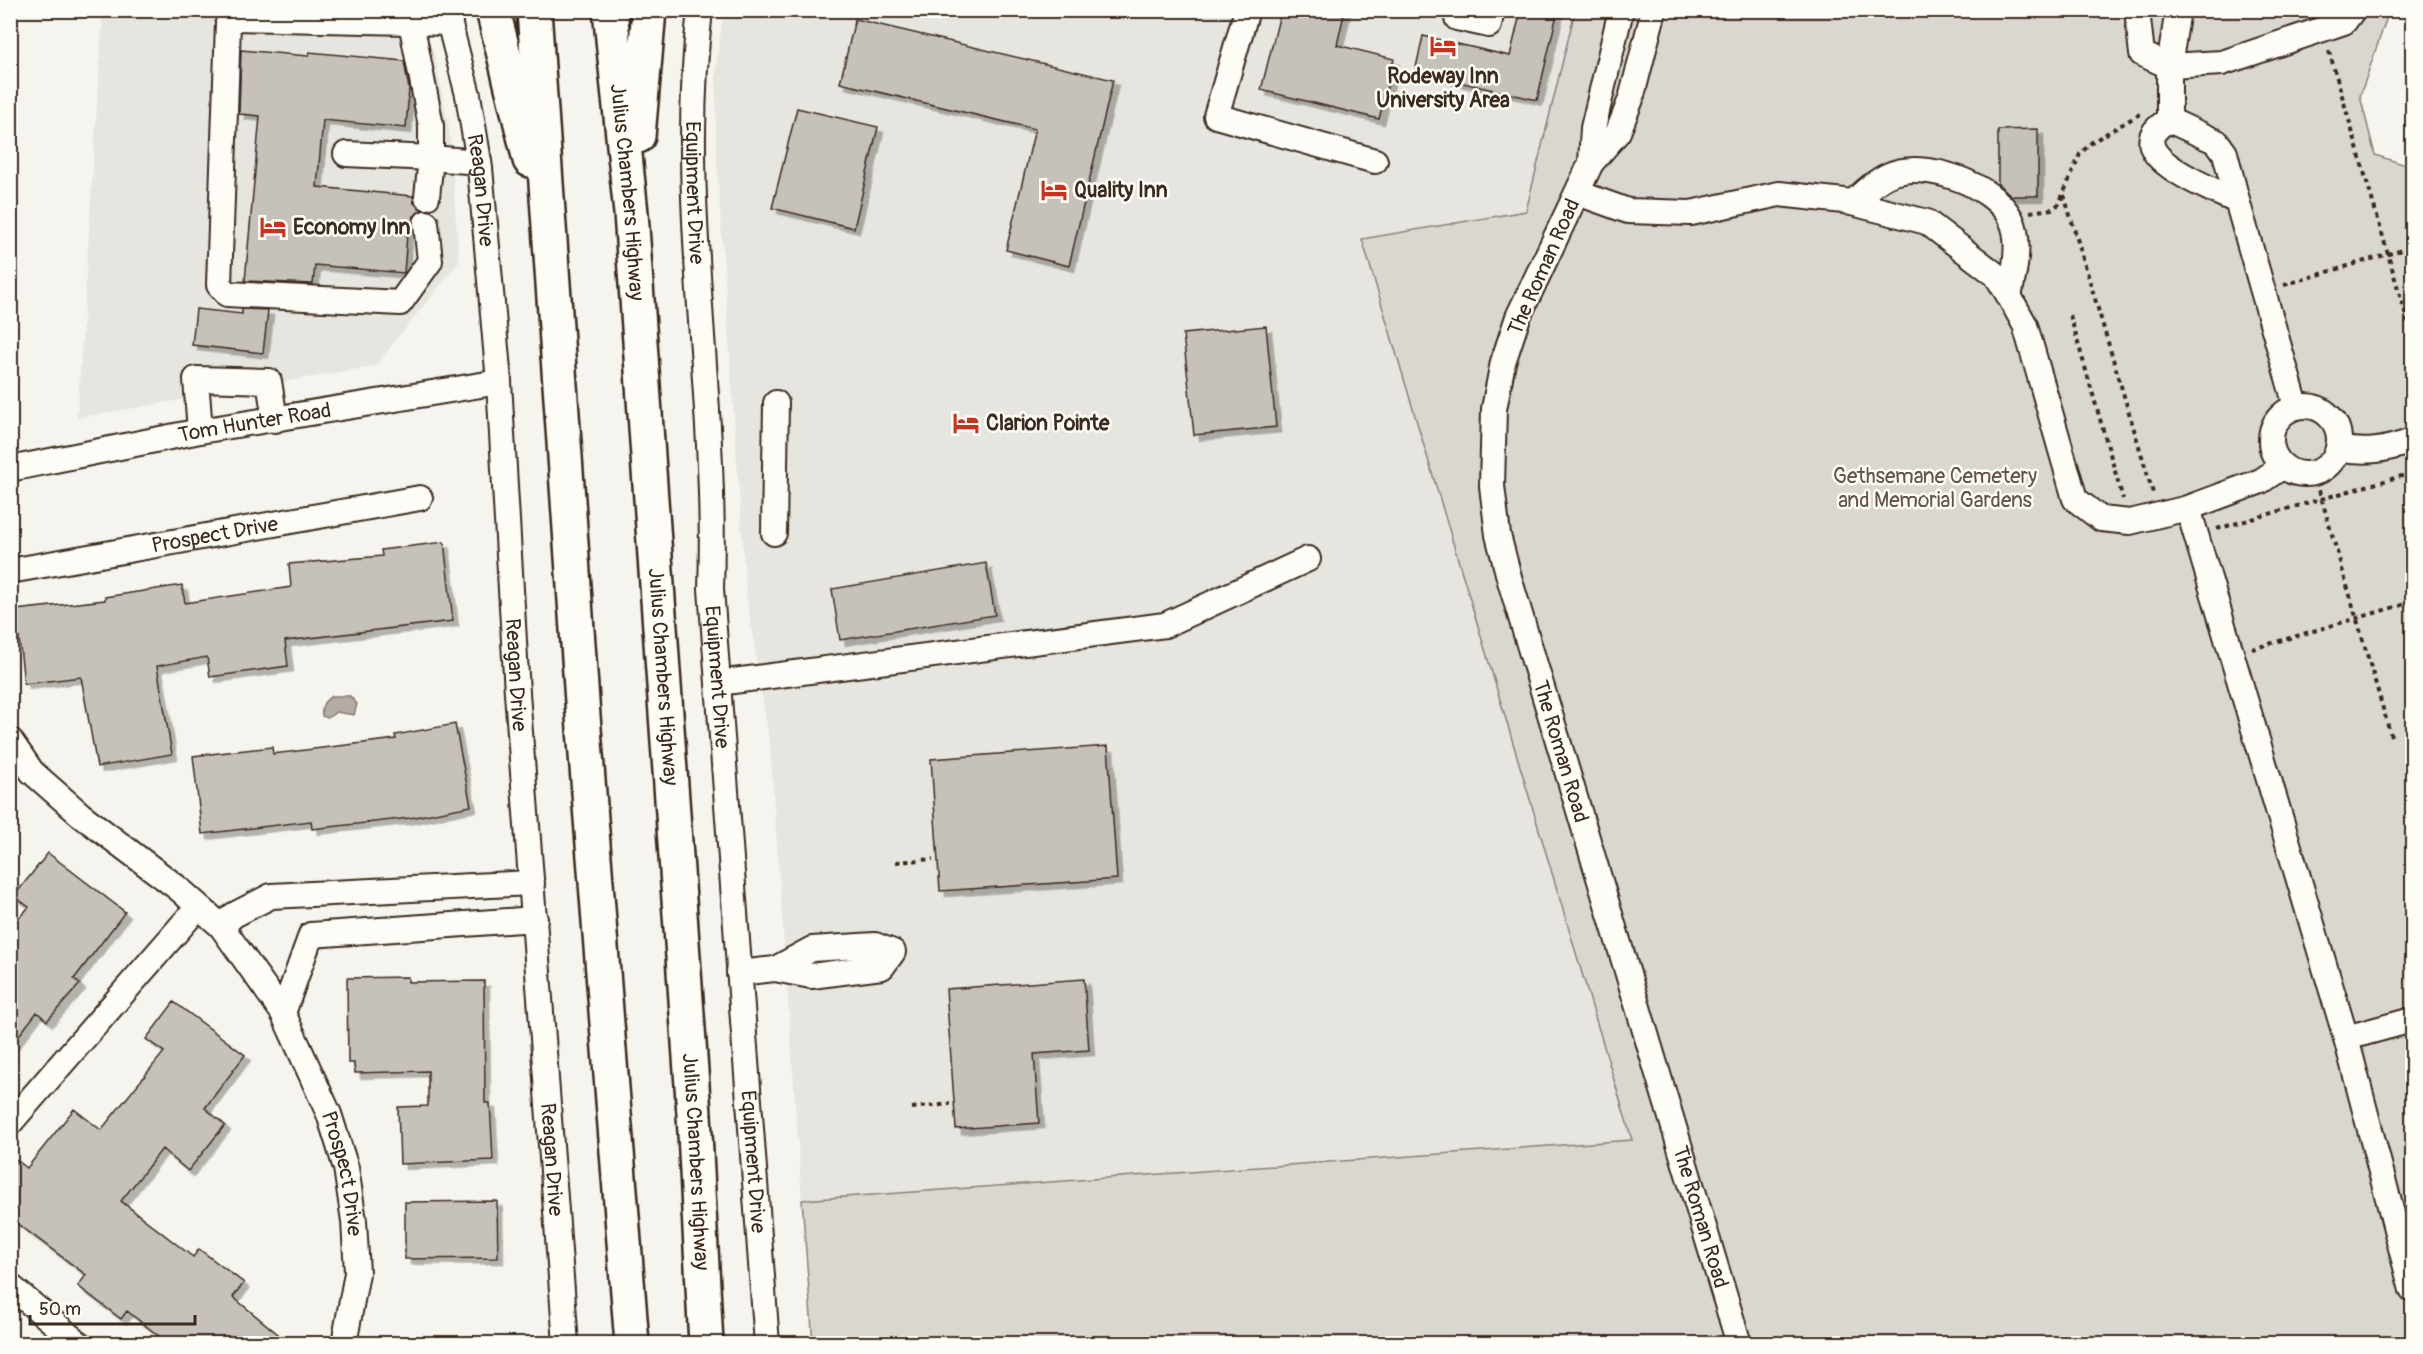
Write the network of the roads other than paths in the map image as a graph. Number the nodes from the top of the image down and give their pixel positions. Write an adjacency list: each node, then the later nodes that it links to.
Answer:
1 (493, 10): 30 (highway)
2 (534, 10): 30 (highway)
3 (610, 10): 28 (highway, Julius Chambers Highway)
4 (649, 10): 28 (highway)
5 (700, 10): 46 (street, Equipment Drive)
6 (1247, 10): 21 (street)
7 (1459, 10): 8 (street)
8 (1492, 10)
9 (1621, 10): 23 (street, The Roman Road)
10 (1654, 10): 23 (street, The Roman Road)
11 (2137, 10): 17 (street)
12 (2178, 10): 17 (street)
13 (2353, 10): 17 (street)
14 (225, 17): 16 (street); 29 (street)
15 (448, 17): 16 (street); 22 (street, Reagan Drive)
16 (402, 18): 20 (street)
17 (2169, 66): 18 (street)
18 (2169, 109): 26 (street); 26 (street)
19 (346, 154): 20 (street)
20 (431, 158): 22 (street); 25 (street)
21 (1375, 161)
22 (479, 162): 32 (street, Reagan Drive)
23 (1592, 163): 24 (street, The Roman Road)
24 (1578, 193): 27 (street); 70 (street, The Roman Road)
25 (428, 197)
26 (2237, 201): 34 (street)
27 (1852, 203): 31 (street); 31 (street)
28 (631, 213): 68 (highway, Julius Chambers Highway)
29 (426, 223)
30 (550, 233): 67 (highway)
31 (2009, 296): 42 (street)
32 (499, 382): 35 (street, Tom Hunter Road); 48 (street, Reagan Drive)
33 (776, 403): 43 (street)
34 (2296, 406): 38 (street); 39 (street)
35 (274, 420): 36 (street, Tom Hunter Road); 36 (street)
36 (200, 431): 40 (street, Tom Hunter Road)
37 (2412, 441): 38 (street)
38 (2338, 448): 39 (street)
39 (2283, 466): 42 (street)
40 (10, 469)
41 (420, 498): 45 (street, Prospect Drive)
42 (2188, 508): 60 (street)
43 (774, 533)
44 (1308, 559): 46 (street)
45 (10, 571)
46 (718, 683): 57 (street, Equipment Drive)
47 (10, 740): 51 (street, Prospect Drive)
48 (532, 883): 49 (street); 52 (street, Reagan Drive)
49 (467, 886): 50 (street); 53 (street)
50 (302, 896): 54 (street); 55 (street)
51 (198, 908): 54 (street, Prospect Drive); 61 (street)
52 (535, 919): 53 (street); 66 (street, Reagan Drive)
53 (471, 924): 55 (street)
54 (221, 926): 58 (street, Prospect Drive)
55 (311, 935): 58 (street)
56 (775, 969): 57 (street)
57 (738, 973): 69 (street, Equipment Drive)
58 (284, 1013): 65 (street, Prospect Drive)
59 (2412, 1020): 60 (street)
60 (2346, 1038): 63 (street)
61 (10, 1124)
62 (10, 1286): 64 (street)
63 (2412, 1290)
64 (78, 1344)
65 (344, 1344)
66 (566, 1344)
67 (632, 1344)
68 (706, 1344)
69 (767, 1344)
70 (1739, 1344)

